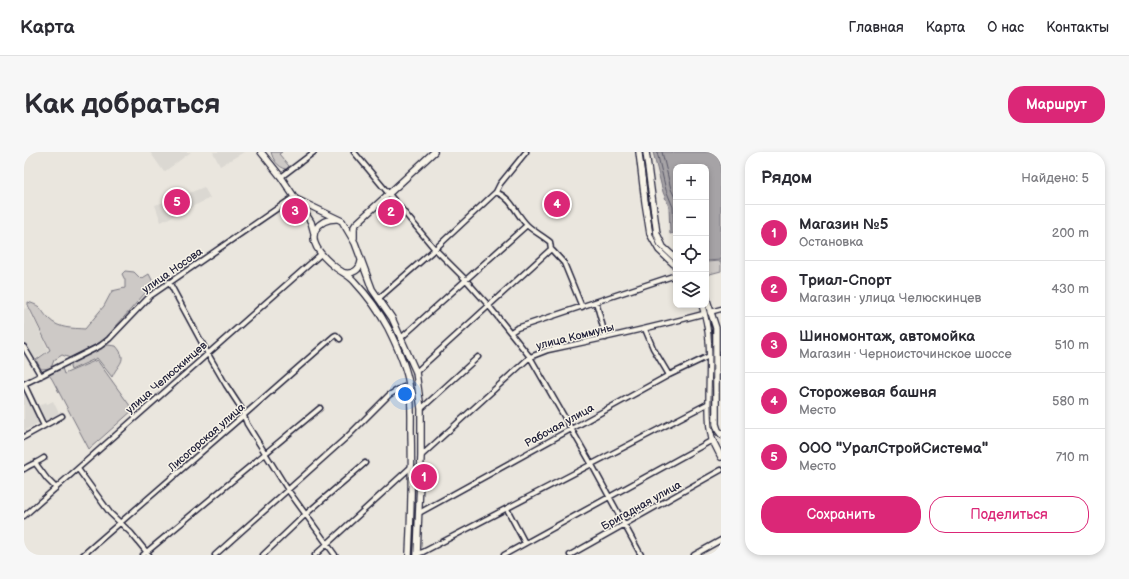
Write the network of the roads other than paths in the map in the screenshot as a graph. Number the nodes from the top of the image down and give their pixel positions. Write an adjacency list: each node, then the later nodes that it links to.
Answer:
1 (261, 152): 8 (main road)
2 (314, 152): 8 (street)
3 (354, 152): 10 (street)
4 (434, 152): 10 (main road)
5 (526, 152): 9 (street)
6 (639, 152): 22 (main road)
7 (646, 152): 20 (main road)
8 (281, 176): 11 (main road)
9 (496, 192): 14 (street); 17 (street)
10 (388, 194): 12 (main road); 17 (street)
11 (295, 198): 13 (main road); 15 (main road); 26 (street, улица Носова)
12 (369, 211): 13 (main road); 16 (main road)
13 (339, 220): 15 (main road); 16 (main road)
14 (527, 224): 18 (street); 25 (street)
15 (314, 233): 19 (main road)
16 (355, 243): 21 (main road)
17 (435, 249): 25 (street); 27 (street)
18 (551, 249): 29 (street); 31 (street)
19 (321, 254): 23 (main road); 43 (street, улица Челюскинцев)
20 (673, 256)
21 (361, 260): 23 (main road); 27 (main road)
22 (673, 263)
23 (342, 273): 51 (main road)
24 (673, 276): 28 (street)
25 (466, 280): 29 (street); 38 (street)
26 (169, 282): 43 (street); 49 (street, улица Носова)
27 (378, 299): 38 (main road)
28 (596, 302): 31 (street); 39 (street)
29 (489, 306): 37 (street); 47 (street)
30 (709, 306): 34 (main road)
31 (582, 307): 37 (street)
32 (703, 308): 35 (main road)
33 (721, 309): 34 (street, улица Коммуны)
34 (711, 312): 35 (street, улица Коммуны); 42 (main road)
35 (705, 314): 36 (street, улица Коммуны); 46 (main road)
36 (645, 329): 39 (street, улица Коммуны); 48 (street)
37 (511, 332): 44 (street)
38 (401, 338): 47 (main road)
39 (606, 338): 44 (street, улица Коммуны)
40 (340, 339): 56 (street, Лисогорская улица)
41 (24, 347): 49 (street)
42 (718, 352): 52 (main road)
43 (208, 354): 56 (street); 73 (street, улица Челюскинцев)
44 (530, 357): 59 (street); 67 (street, улица Коммуны)
45 (478, 358): 55 (street)
46 (709, 358): 48 (street, Рабочая улица); 53 (main road)
47 (416, 372): 55 (main road)
48 (670, 375): 59 (street, Рабочая улица)
49 (41, 376): 50 (street, улица Носова)
50 (24, 384): 58 (street)
51 (409, 386): 70 (main road); 76 (street)
52 (718, 396): 60 (main road)
53 (708, 403): 63 (main road); 71 (street)
54 (320, 408): 64 (street)
55 (421, 409): 67 (main road)
56 (244, 415): 64 (street); 82 (street, Лисогорская улица)
57 (62, 416): 58 (street)
58 (44, 426): 61 (street)
59 (571, 429): 71 (street); 79 (street, Рабочая улица)
60 (721, 434)
61 (24, 437)
62 (721, 441): 63 (main road)
63 (712, 442): 65 (main road); 77 (street)
64 (265, 453): 76 (street); 87 (street)
65 (721, 457)
66 (44, 458): 69 (street)
67 (421, 459): 70 (main road); 79 (main road)
68 (365, 463): 80 (street)
69 (36, 464): 72 (street); 75 (street)
70 (412, 464): 86 (street); 94 (main road)
71 (592, 465): 77 (street); 78 (street)
72 (24, 469)
73 (78, 469): 75 (street, улица Челюскинцев); 82 (street)
74 (721, 470): 83 (street, Бригадная улица)
75 (56, 488): 81 (street, улица Челюскинцев)
76 (288, 490): 80 (street); 90 (street)
77 (610, 497): 83 (street); 85 (street)
78 (507, 509): 85 (street); 88 (street)
79 (419, 513): 88 (main road)
80 (306, 514): 86 (street); 91 (street)
81 (24, 516)
82 (120, 523): 87 (street); 89 (street, Лисогорская улица)
83 (624, 525): 96 (street, Бригадная улица); 97 (street)
84 (721, 540): 98 (street)
85 (525, 543): 95 (street)
86 (327, 544): 92 (street); 93 (street)
87 (146, 554)
88 (420, 554)
89 (83, 555)
90 (215, 555)
91 (263, 555)
92 (315, 555)
93 (335, 555)
94 (409, 555)
95 (504, 555)
96 (570, 555)
97 (641, 555)
98 (694, 555)

